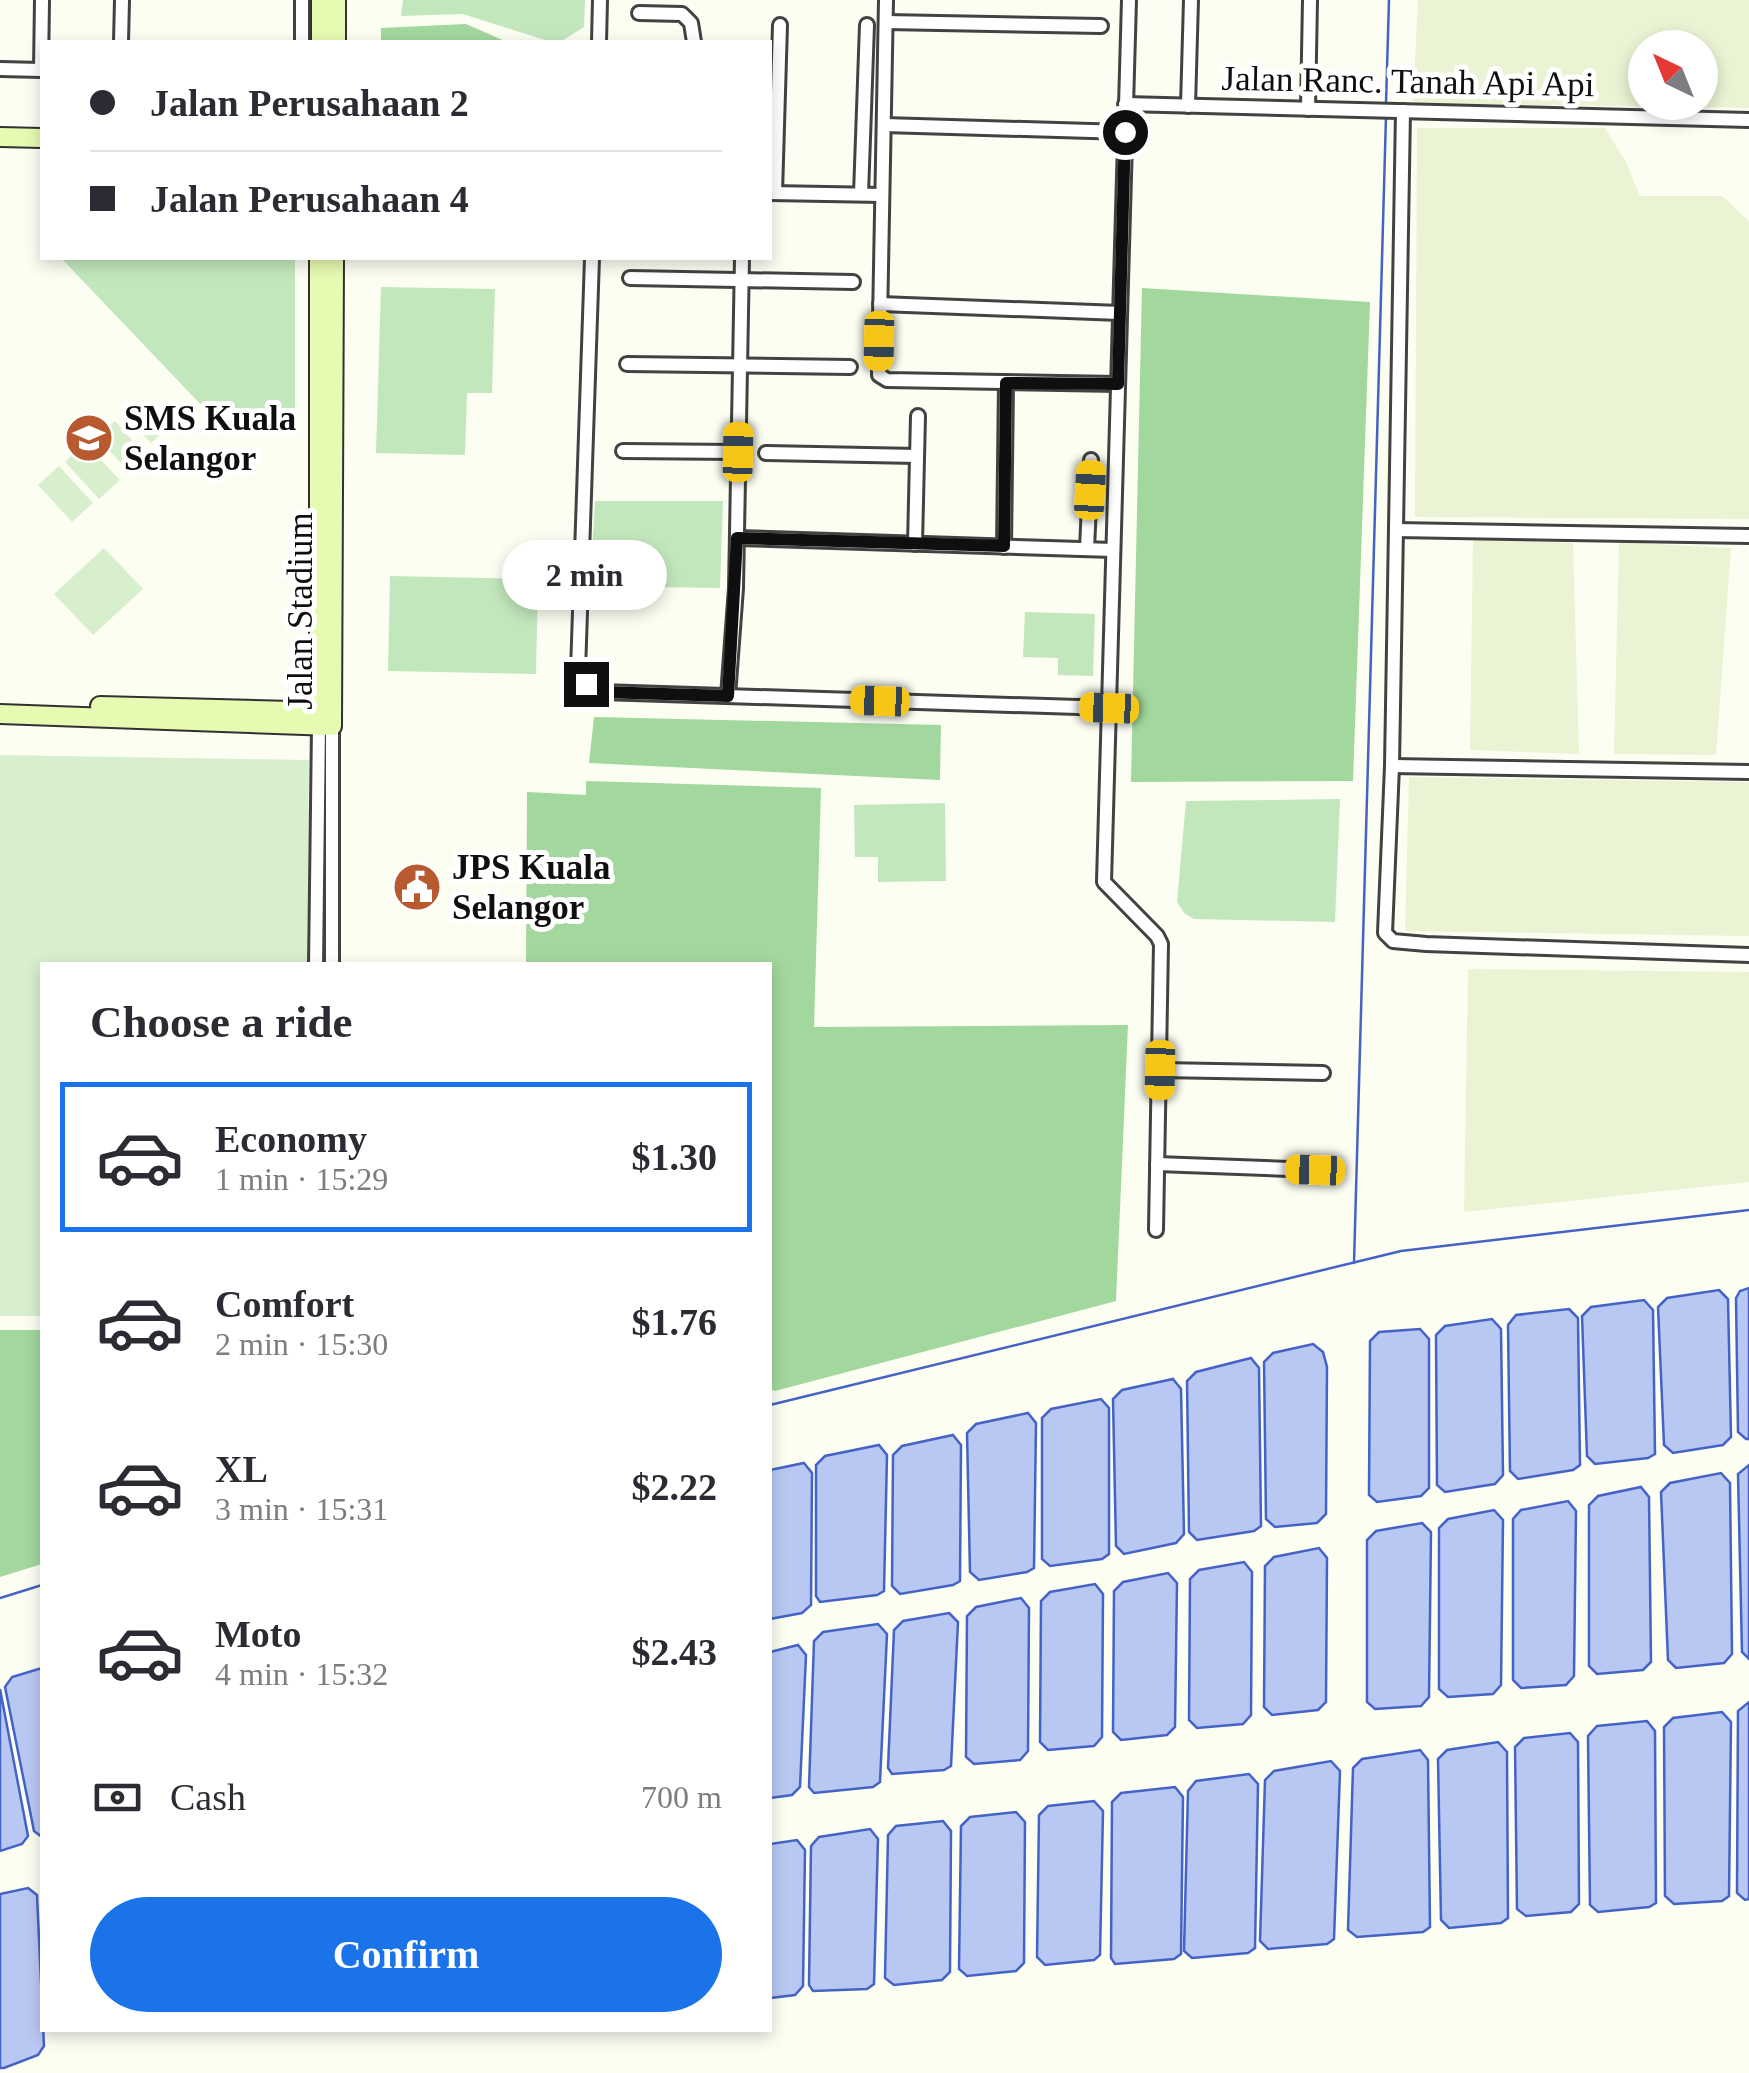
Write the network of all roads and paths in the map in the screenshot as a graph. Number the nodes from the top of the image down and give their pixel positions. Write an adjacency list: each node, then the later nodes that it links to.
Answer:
1 (42, 0): 16 (street)
2 (122, 0): 17 (street)
3 (302, 0): 18 (street)
4 (321, 0): 19 (street)
5 (336, 0): 20 (street)
6 (600, 0): 21 (street)
7 (886, 0): 12 (street)
8 (1128, 0): 25 (street)
9 (1192, 0): 26 (street)
10 (1310, 0): 27 (street)
11 (639, 13): 22 (street)
12 (886, 22): 15 (street); 30 (street)
13 (867, 24): 35 (street)
14 (780, 26): 34 (street)
15 (1101, 26)
16 (42, 40)
17 (121, 40)
18 (302, 40)
19 (321, 40)
20 (336, 40)
21 (598, 40)
22 (694, 40)
23 (0, 69): 24 (street)
24 (40, 70)
25 (1125, 104): 26 (street, Jalan Ranc. Tanah Api Api); 31 (street)
26 (1188, 106): 27 (street, Jalan Ranc. Tanah Api Api)
27 (1308, 109): 28 (street, Jalan Ranc. Tanah Api Api)
28 (1398, 111): 29 (street, Jalan Ranc. Tanah Api Api); 57 (street)
29 (1749, 120)
30 (884, 125): 31 (street); 36 (street)
31 (1125, 132): 45 (street)
32 (0, 137): 33 (street)
33 (40, 138)
34 (773, 193): 35 (street)
35 (861, 194): 36 (street)
36 (882, 195): 44 (street)
37 (320, 260): 68 (street, Jalan Stadium)
38 (334, 260): 68 (street, Jalan Stadium)
39 (592, 260): 64 (street)
40 (742, 260): 42 (street)
41 (630, 278): 42 (street)
42 (741, 280): 43 (street); 47 (street)
43 (853, 282)
44 (880, 304): 45 (street); 49 (street)
45 (1120, 313): 50 (street)
46 (626, 364): 47 (street)
47 (740, 366): 48 (street); 53 (street)
48 (850, 367)
49 (1006, 383): 50 (street); 61 (street)
50 (1118, 384): 63 (street)
51 (918, 416): 55 (street)
52 (623, 451): 53 (street)
53 (738, 452): 59 (street)
54 (766, 453): 55 (street)
55 (917, 456): 60 (street)
56 (1092, 460): 62 (street)
57 (1396, 530): 58 (street); 69 (street)
58 (1749, 536)
59 (737, 538): 60 (street); 64 (street)
60 (915, 544): 61 (street)
61 (1004, 546): 62 (street)
62 (1086, 549): 63 (street)
63 (1113, 550): 66 (street)
64 (728, 696): 66 (street)
65 (0, 704): 68 (street)
66 (1109, 708): 74 (street)
67 (0, 714): 68 (street)
68 (326, 719): 72 (street, Jalan Stadium); 73 (street, Jalan Stadium)
69 (1392, 766): 70 (street); 71 (street)
70 (1749, 772)
71 (1749, 955)
72 (316, 962)
73 (332, 962)
74 (1160, 1070): 75 (street); 76 (street)
75 (1324, 1072)
76 (1157, 1164): 77 (street); 78 (street)
77 (1315, 1170)
78 (1156, 1230)

